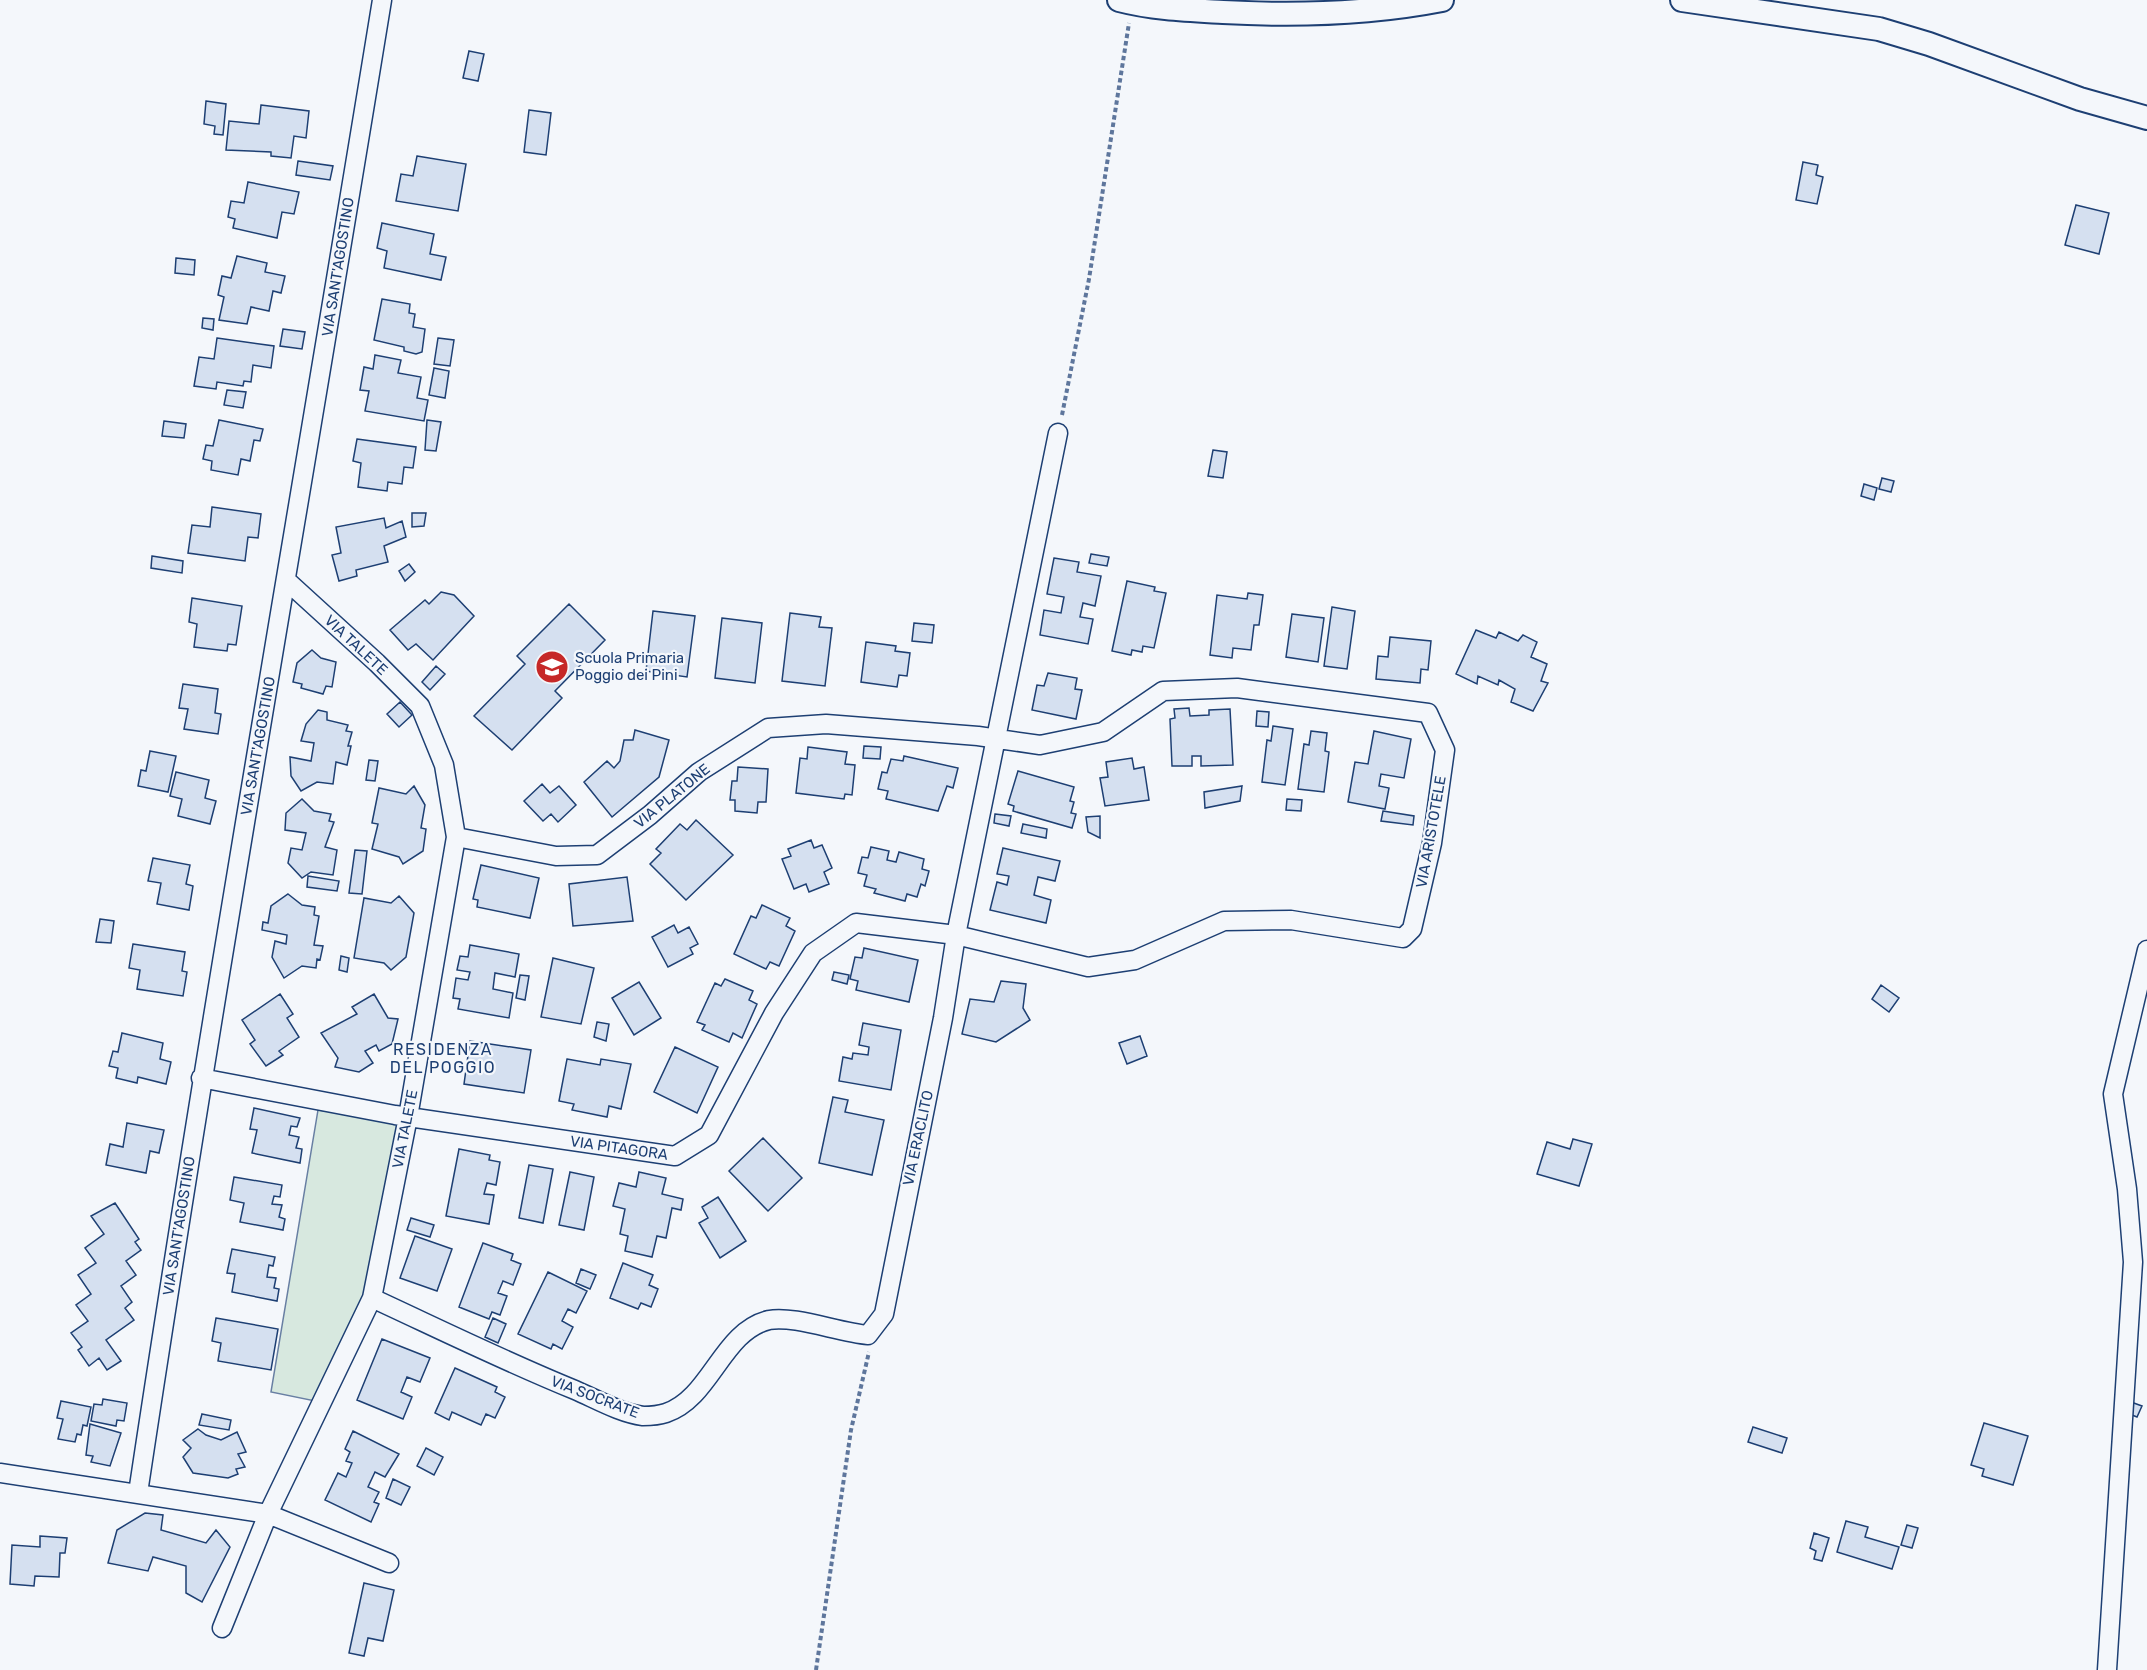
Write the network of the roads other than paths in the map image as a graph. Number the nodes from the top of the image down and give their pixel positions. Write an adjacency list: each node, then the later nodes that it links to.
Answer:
1 (382, 0): 7 (street, VIA SANT'AGOSTINO)
2 (1442, 0): 4 (street)
3 (1682, 0): 5 (street)
4 (1126, 2)
5 (2147, 118)
6 (1058, 433): 8 (street, VIA ERACLITO)
7 (287, 581): 9 (street, VIA TALETE); 12 (street, VIA SANT'AGOSTINO)
8 (996, 739): 9 (street, VIA PLATONE); 10 (street, VIA ERACLITO); 10 (street, VIA ARISTOTELE)
9 (456, 837): 13 (street, VIA TALETE)
10 (956, 935): 13 (street, VIA PITAGORA); 15 (street, VIA ERACLITO)
11 (2147, 950): 21 (street)
12 (201, 1078): 13 (street, VIA PITAGORA); 17 (street, VIA SANT'AGOSTINO)
13 (408, 1116): 14 (street, VIA TALETE)
14 (372, 1298): 15 (street, VIA SOCRATE); 18 (street, VIA TALETE)
15 (868, 1335)
16 (0, 1473): 17 (street)
17 (138, 1493): 18 (street)
18 (268, 1514): 19 (street); 20 (street, VIA TALETE)
19 (389, 1563)
20 (222, 1628)
21 (2107, 1670)

